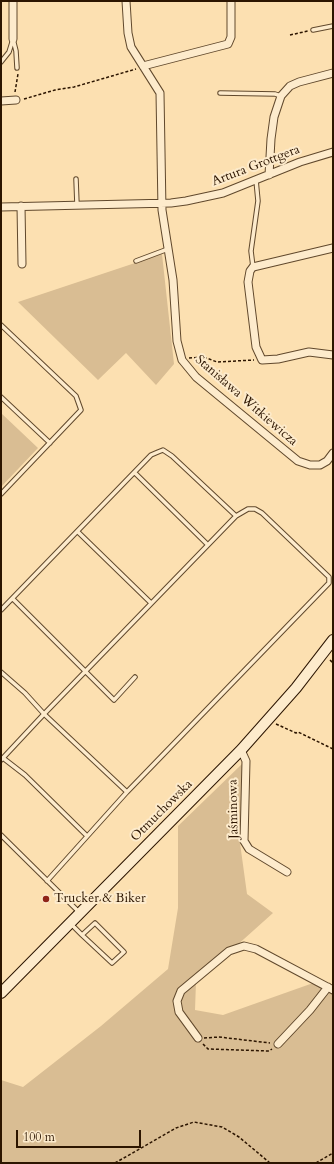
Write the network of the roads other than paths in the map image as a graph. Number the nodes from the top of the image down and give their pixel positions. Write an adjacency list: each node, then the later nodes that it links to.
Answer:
1 (12, 1): 6 (street)
2 (126, 1): 8 (street, Stanisława Witkiewicza)
3 (231, 1): 8 (street)
4 (333, 26): 5 (lane)
5 (312, 30)
6 (13, 39): 7 (lane); 9 (lane)
7 (1, 62)
8 (143, 66): 19 (street, Stanisława Witkiewicza)
9 (17, 68)
10 (333, 73): 12 (street)
11 (220, 93): 12 (lane)
12 (281, 96): 16 (street)
13 (16, 97): 14 (street)
14 (1, 101)
15 (333, 152): 16 (street, Artura Grottgera)
16 (270, 175): 18 (street, Artura Grottgera)
17 (76, 179): 20 (lane)
18 (256, 180): 19 (street, Artura Grottgera); 27 (lane)
19 (162, 203): 20 (street); 23 (street, Stanisława Witkiewicza)
20 (77, 205): 21 (street)
21 (21, 206): 22 (street); 26 (street)
22 (1, 207)
23 (169, 248): 25 (lane); 32 (street, Stanisława Witkiewicza)
24 (333, 248): 27 (street)
25 (136, 261)
26 (22, 264)
27 (253, 267): 29 (street)
28 (1, 325): 31 (lane)
29 (333, 355)
30 (1, 397): 31 (lane)
31 (50, 443): 34 (lane)
32 (333, 453)
33 (134, 473): 35 (lane); 36 (lane); 37 (lane)
34 (1, 494)
35 (236, 516): 37 (lane); 38 (lane)
36 (78, 532): 40 (lane); 41 (lane)
37 (207, 544): 41 (lane)
38 (329, 583): 39 (lane); 50 (lane)
39 (333, 587)
40 (13, 598): 42 (lane); 44 (lane)
41 (152, 603): 44 (lane)
42 (1, 609)
43 (333, 640): 48 (main road, Otmuchowska)
44 (85, 671): 46 (lane); 47 (lane)
45 (1, 672): 47 (lane)
46 (135, 677)
47 (44, 714): 49 (lane); 50 (lane)
48 (241, 750): 53 (street, Jaśminowa); 55 (main road, Otmuchowska)
49 (2, 759): 52 (lane)
50 (127, 792): 52 (lane)
51 (1, 834): 54 (lane)
52 (86, 835): 54 (lane)
53 (286, 872)
54 (47, 881): 55 (lane)
55 (80, 913): 56 (main road, Otmuchowska)
56 (70, 923): 57 (lane); 59 (main road, Otmuchowska)
57 (82, 935): 57 (lane)
58 (330, 989): 60 (street); 61 (street)
59 (1, 993)
60 (198, 1038)
61 (278, 1044)

